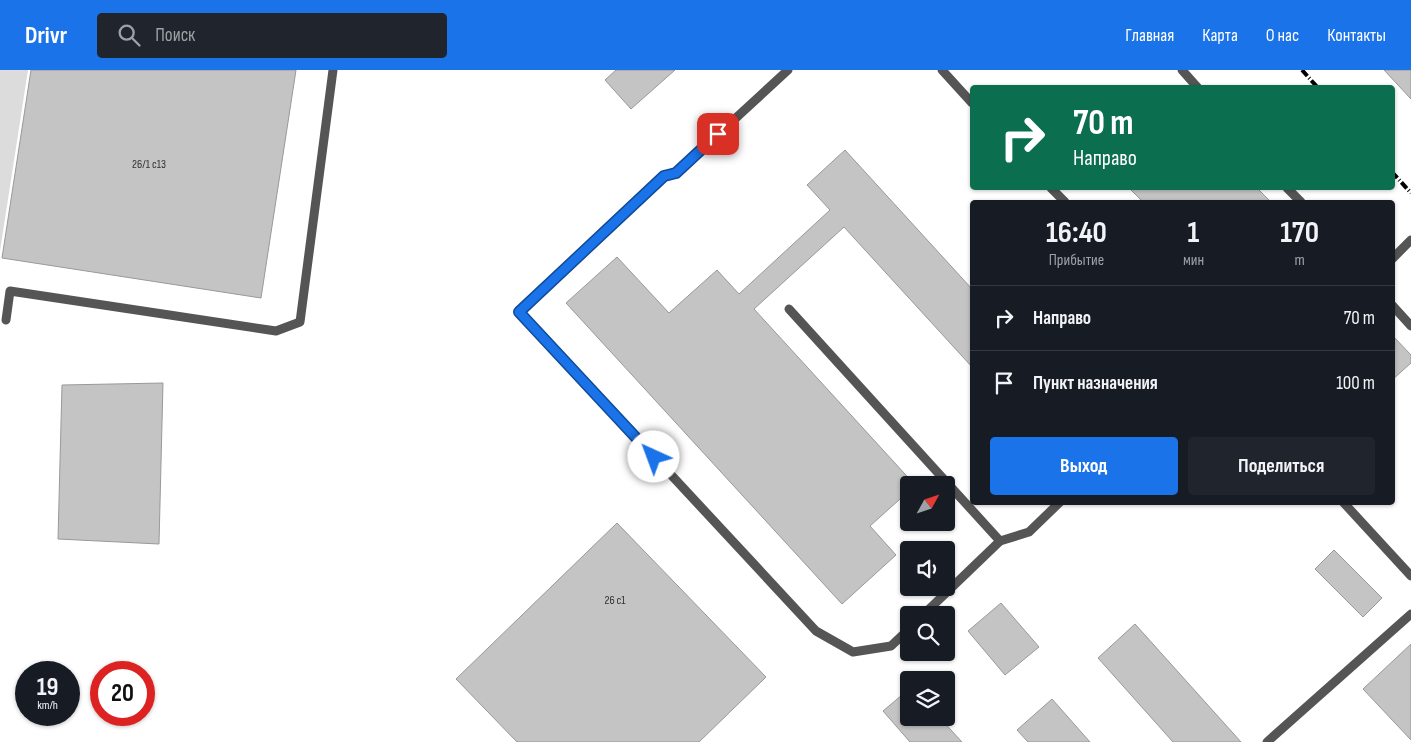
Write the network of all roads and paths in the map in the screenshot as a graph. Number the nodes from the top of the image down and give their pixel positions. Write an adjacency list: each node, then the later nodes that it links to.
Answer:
1 (333, 70): 15 (lane)
2 (788, 70): 23 (lane)
3 (942, 70): 6 (lane)
4 (1182, 70): 5 (lane)
5 (1195, 85)
6 (970, 101)
7 (1053, 190): 9 (lane)
8 (1289, 190): 10 (lane)
9 (1063, 200)
10 (1299, 200)
11 (1411, 240): 12 (lane)
12 (1395, 256)
13 (1395, 308): 16 (lane)
14 (789, 309): 19 (lane)
15 (6, 320)
16 (1411, 326)
17 (1057, 505): 19 (lane)
18 (1346, 505): 20 (lane)
19 (1000, 541): 21 (lane)
20 (1411, 576)
21 (932, 606)
22 (1411, 614): 24 (lane)
23 (900, 638)
24 (1268, 742)

